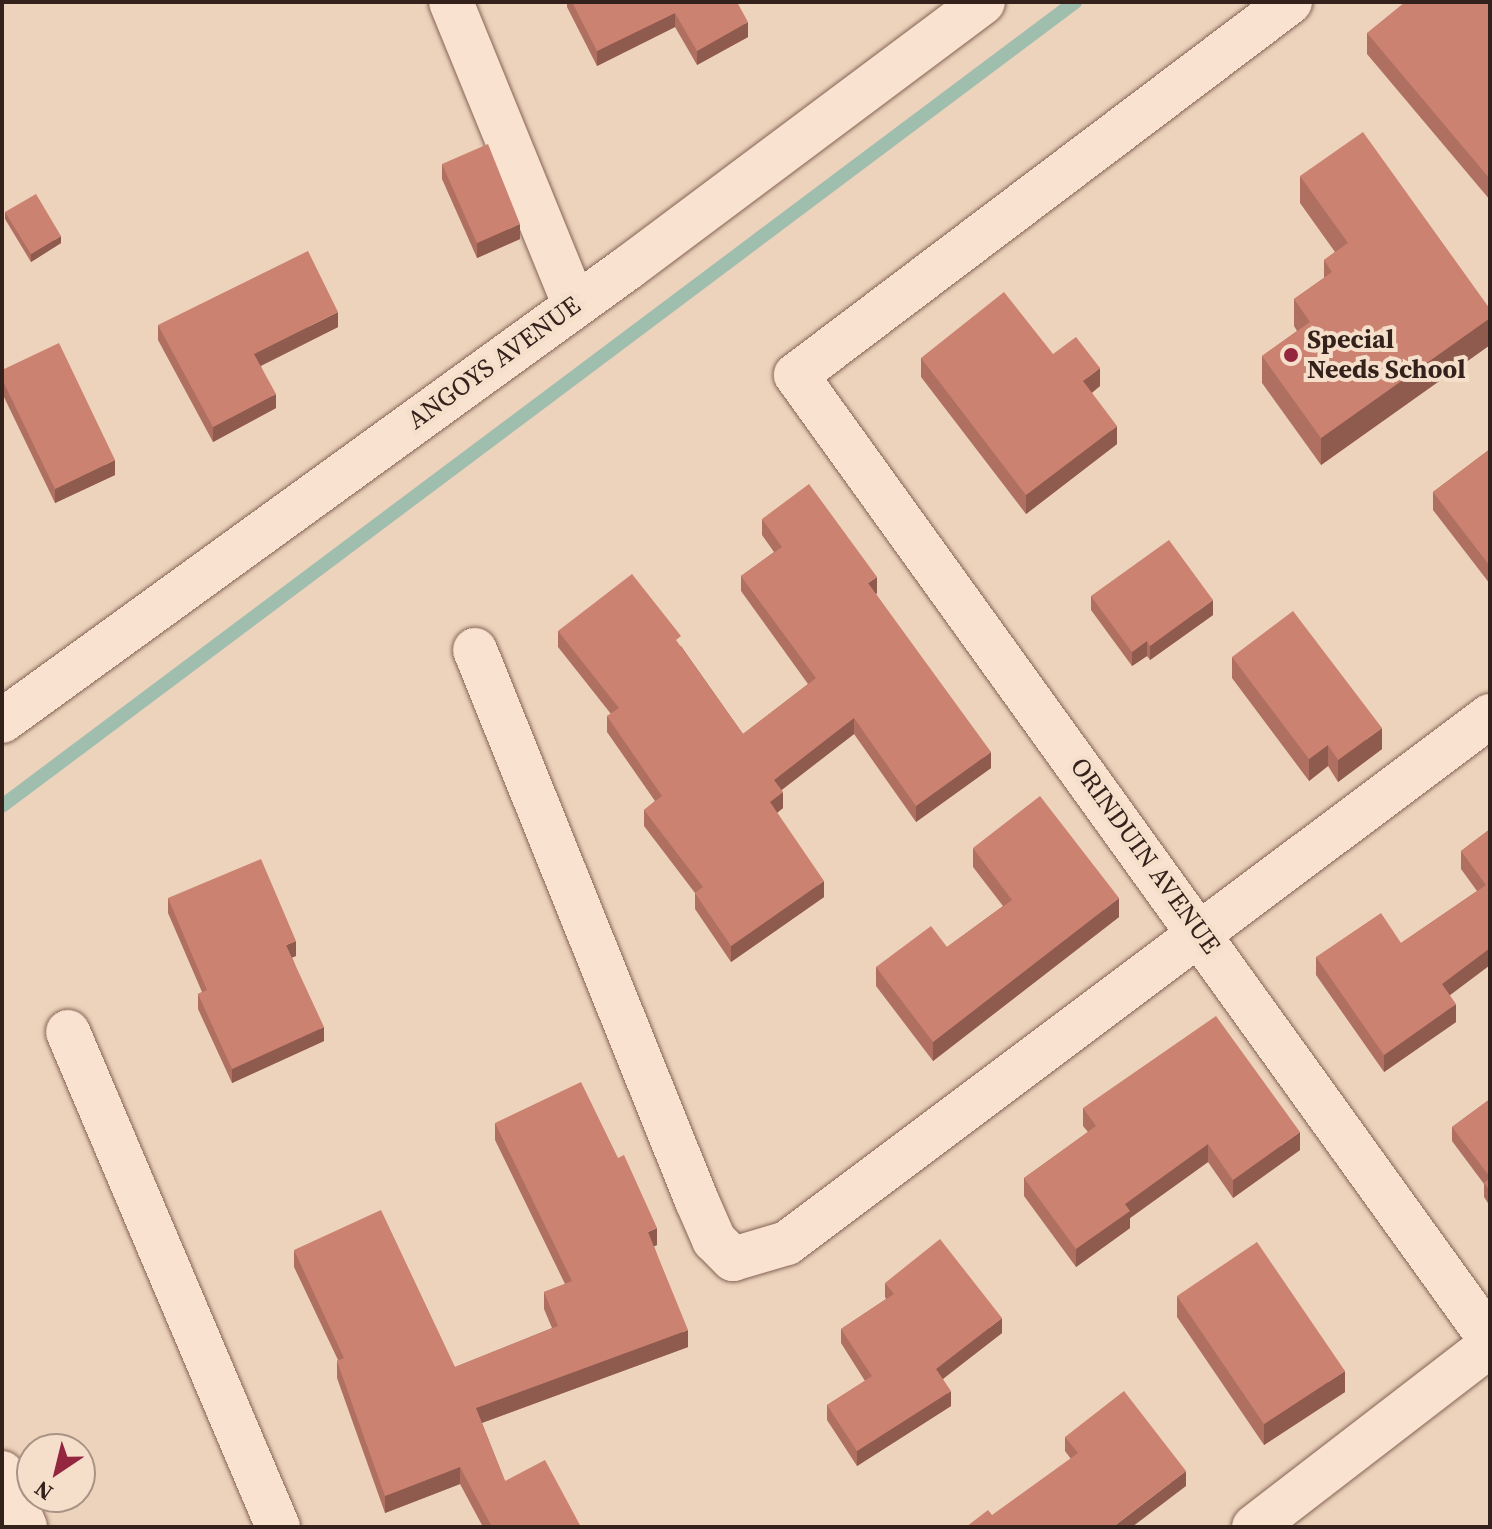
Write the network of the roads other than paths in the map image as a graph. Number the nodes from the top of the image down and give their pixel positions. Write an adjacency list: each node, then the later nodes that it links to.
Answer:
1 (451, 2): 4 (street)
2 (983, 2): 4 (street, ANGOYS AVENUE)
3 (1290, 2): 8 (street, ORINDUIN AVENUE)
4 (574, 304): 7 (street, ANGOYS AVENUE)
5 (475, 650): 8 (street)
6 (1490, 716): 8 (street)
7 (2, 721)
8 (1201, 933): 10 (street, ORINDUIN AVENUE)
9 (68, 1032): 13 (street)
10 (1490, 1342): 14 (street)
11 (2, 1473): 12 (street)
12 (25, 1527)
13 (278, 1527)
14 (1254, 1527)

